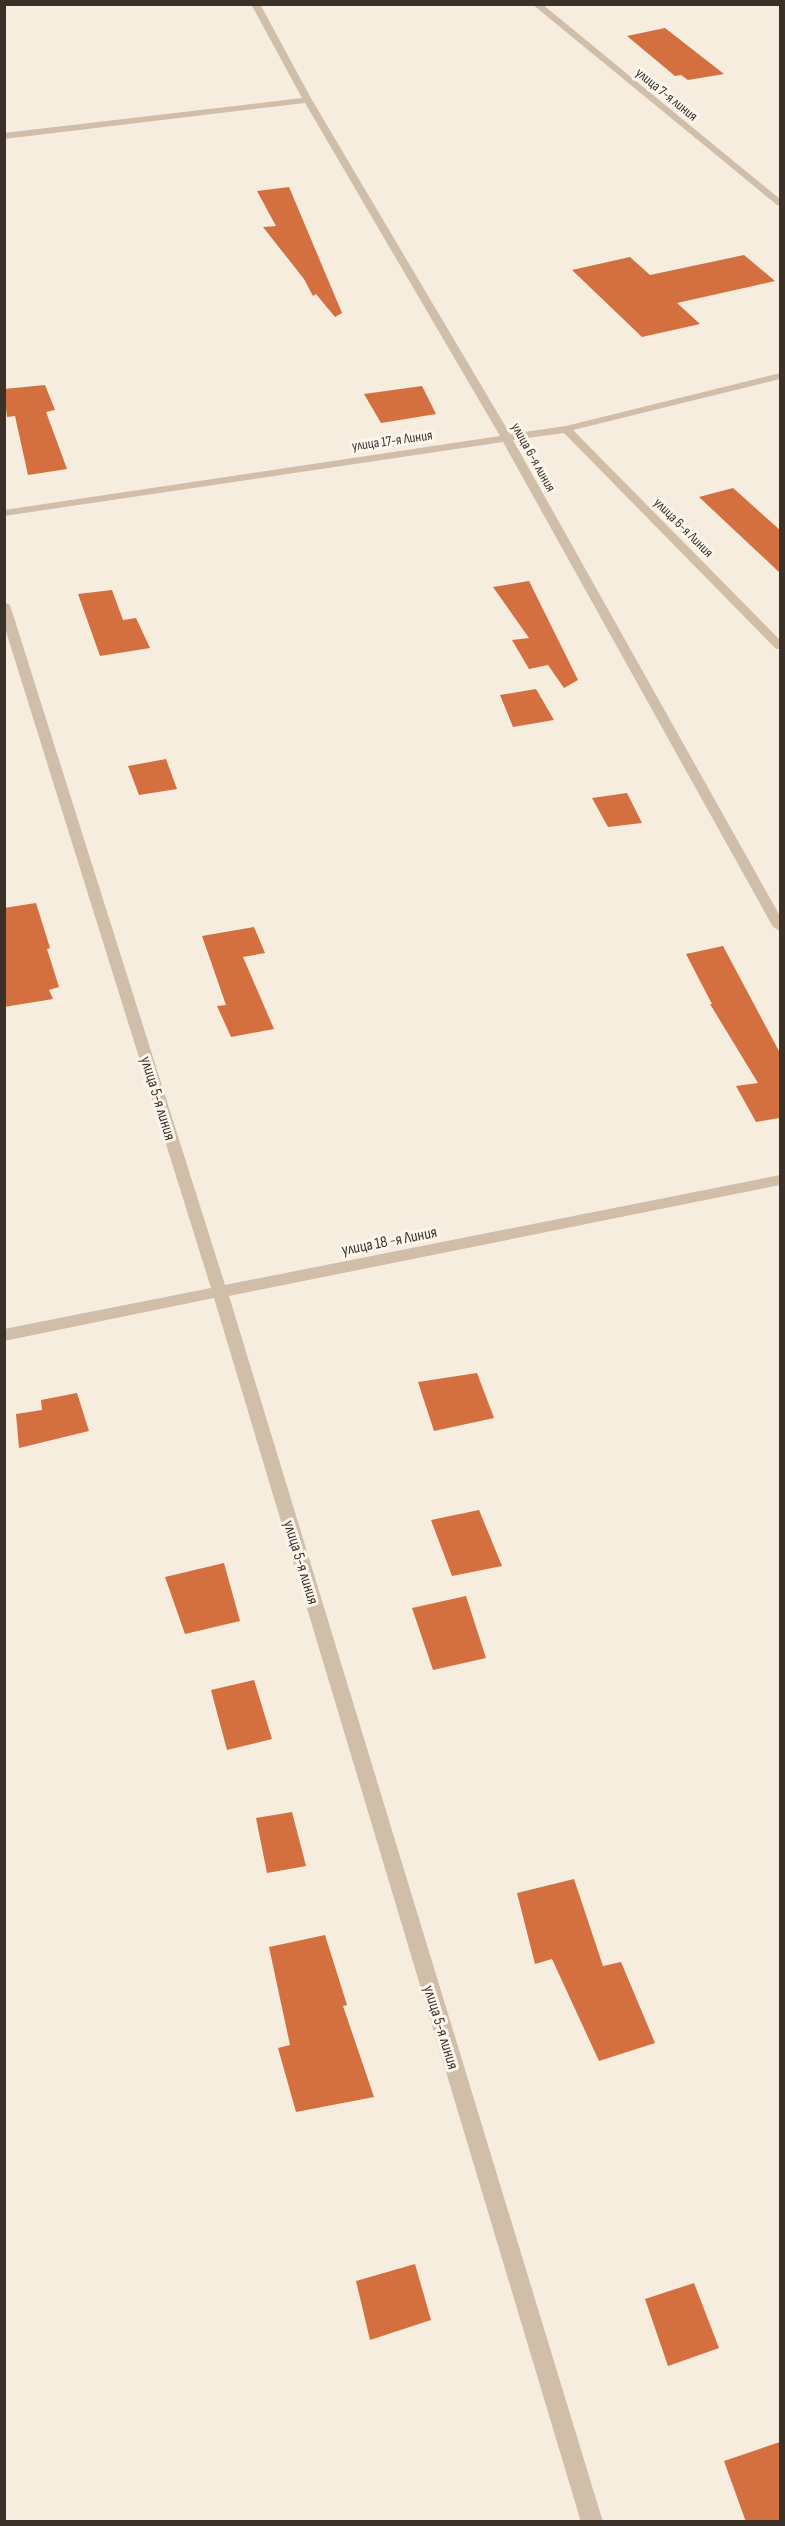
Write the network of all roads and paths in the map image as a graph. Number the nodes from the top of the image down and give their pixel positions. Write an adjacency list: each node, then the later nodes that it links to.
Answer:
1 (255, 4): 3 (street, улица 6-я линия)
2 (536, 4): 5 (street, улица 7-я линия)
3 (308, 100): 4 (street); 8 (street, улица 6-я линия)
4 (4, 136)
5 (780, 204)
6 (780, 376): 7 (street, улица 17-я Линия)
7 (566, 429): 8 (street, улица 17-я Линия); 11 (street, улица 6-я Линия)
8 (507, 439): 9 (street, улица 17-я Линия); 12 (street, улица 6-я линия)
9 (4, 513)
10 (4, 605): 14 (street, улица 5-я линия)
11 (780, 646)
12 (780, 927)
13 (780, 1180): 14 (street, улица 18 -я Линия)
14 (220, 1292): 15 (street, улица 18 -я Линия); 16 (street, улица 5-я линия)
15 (4, 1335)
16 (592, 2522)

